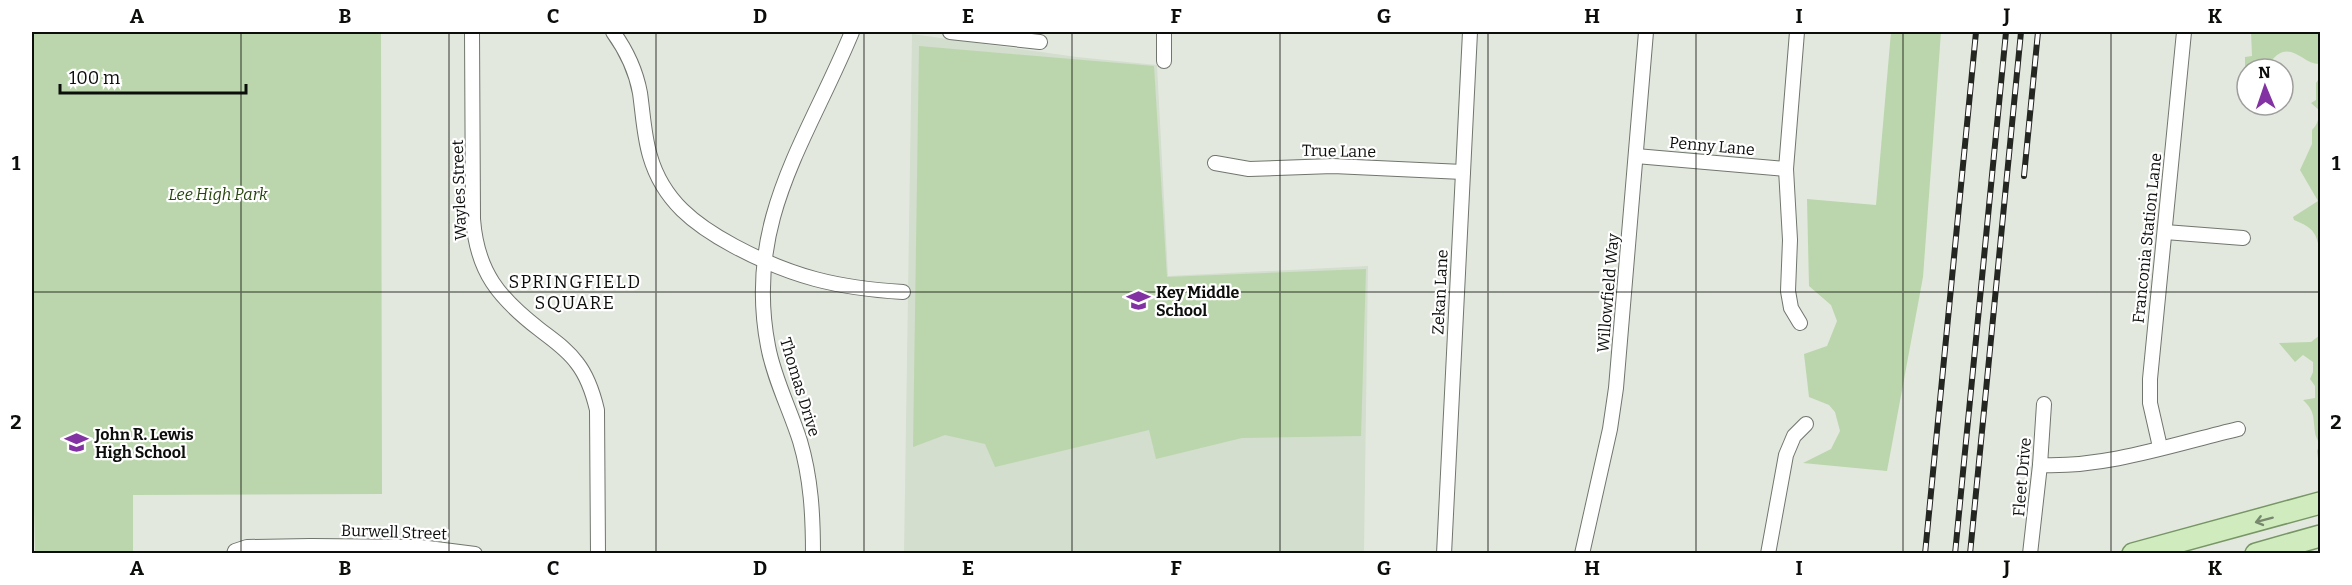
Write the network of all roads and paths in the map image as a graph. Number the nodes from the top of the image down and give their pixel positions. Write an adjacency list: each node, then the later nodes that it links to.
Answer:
1 (472, 32): 31 (street, Wayles Street)
2 (612, 32): 18 (street)
3 (852, 32): 18 (street, Thomas Drive)
4 (950, 32): 10 (street)
5 (1164, 32): 11 (street)
6 (1470, 32): 15 (street, Zekan Lane)
7 (1646, 32): 12 (street, Willowfield Way)
8 (1797, 32): 14 (street)
9 (2184, 32): 16 (street, Franconia Station Lane)
10 (1040, 42)
11 (1164, 61)
12 (1636, 156): 14 (street, Penny Lane); 34 (street, Willowfield Way)
13 (1215, 163): 15 (street, True Lane)
14 (1786, 169): 20 (street)
15 (1463, 172): 33 (street, Zekan Lane)
16 (2165, 232): 17 (street); 24 (street, Franconia Station Lane)
17 (2243, 238)
18 (764, 262): 19 (street); 32 (street, Thomas Drive)
19 (903, 292)
20 (1800, 323)
21 (2044, 404): 25 (street, Fleet Drive)
22 (1806, 424): 35 (street)
23 (2238, 429): 24 (street)
24 (2160, 447): 25 (street)
25 (2040, 465): 36 (street, Fleet Drive)
26 (2320, 503): 37 (main road, one-way to 37)
27 (2320, 536): 38 (main road)
28 (311, 550): 29 (street, Burwell Street); 30 (street, Burwell Street)
29 (234, 554)
30 (475, 554)
31 (598, 554)
32 (813, 554)
33 (1444, 554)
34 (1582, 554)
35 (1768, 554)
36 (2030, 554)
37 (2133, 554)
38 (2256, 554)

